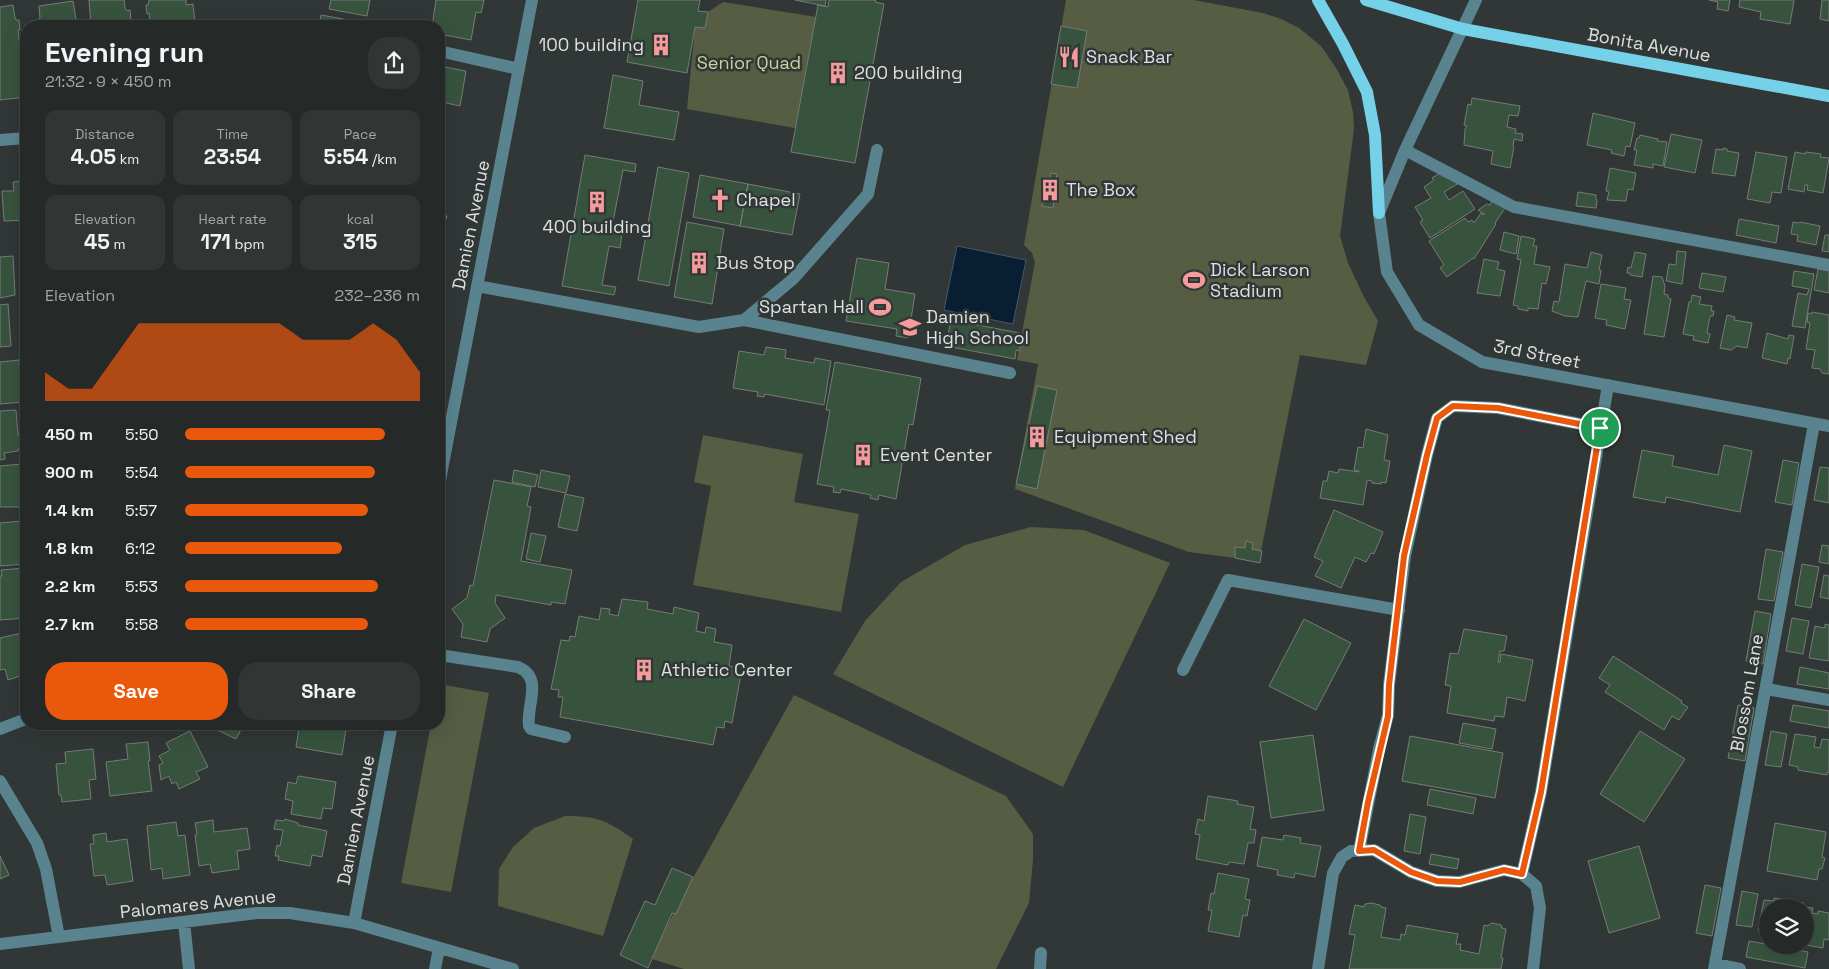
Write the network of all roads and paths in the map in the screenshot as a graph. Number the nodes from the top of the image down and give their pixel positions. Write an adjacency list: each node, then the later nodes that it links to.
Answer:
1 (532, 0): 7 (street, Damien Avenue)
2 (1318, 0): 13 (main road)
3 (1366, 0): 5 (main road, Bonita Avenue)
4 (1476, 0): 5 (street)
5 (1463, 28): 8 (main road, Bonita Avenue); 12 (street)
6 (445, 52): 7 (street)
7 (519, 69): 15 (street, Damien Avenue)
8 (1829, 96)
9 (20, 138): 10 (street)
10 (0, 140)
11 (877, 150): 16 (street)
12 (1405, 150): 13 (street); 14 (street)
13 (1379, 213): 18 (street, 3rd Street)
14 (1829, 265)
15 (477, 286): 16 (street); 22 (street, Damien Avenue)
16 (744, 320): 17 (street)
17 (1010, 373)
18 (1608, 385): 19 (street, 3rd Street); 21 (street)
19 (1814, 424): 20 (street, 3rd Street); 26 (street, Blossom Lane)
20 (1829, 426)
21 (1600, 428): 23 (street); 34 (street)
22 (445, 454)
23 (1399, 610): 25 (street); 33 (street)
24 (445, 656): 31 (street)
25 (1183, 670)
26 (1766, 689): 27 (street); 42 (street, Blossom Lane)
27 (1829, 700)
28 (20, 721): 29 (street)
29 (0, 729)
30 (391, 730): 36 (street, Damien Avenue)
31 (566, 737)
32 (0, 782): 37 (street)
33 (1359, 851): 34 (street); 47 (street)
34 (1522, 874): 48 (street)
35 (184, 922): 36 (street, Palomares Avenue); 37 (street, Palomares Avenue); 43 (street)
36 (354, 923): 39 (street, Palomares Avenue)
37 (59, 937): 38 (street, Palomares Avenue)
38 (0, 944)
39 (439, 948): 41 (street, Palomares Avenue); 44 (street)
40 (1041, 953): 46 (street)
41 (476, 964): 45 (street, Palomares Avenue)
42 (1715, 967): 49 (street)
43 (189, 969)
44 (435, 969)
45 (513, 969)
46 (1040, 969)
47 (1318, 969)
48 (1533, 969)
49 (1740, 969)

